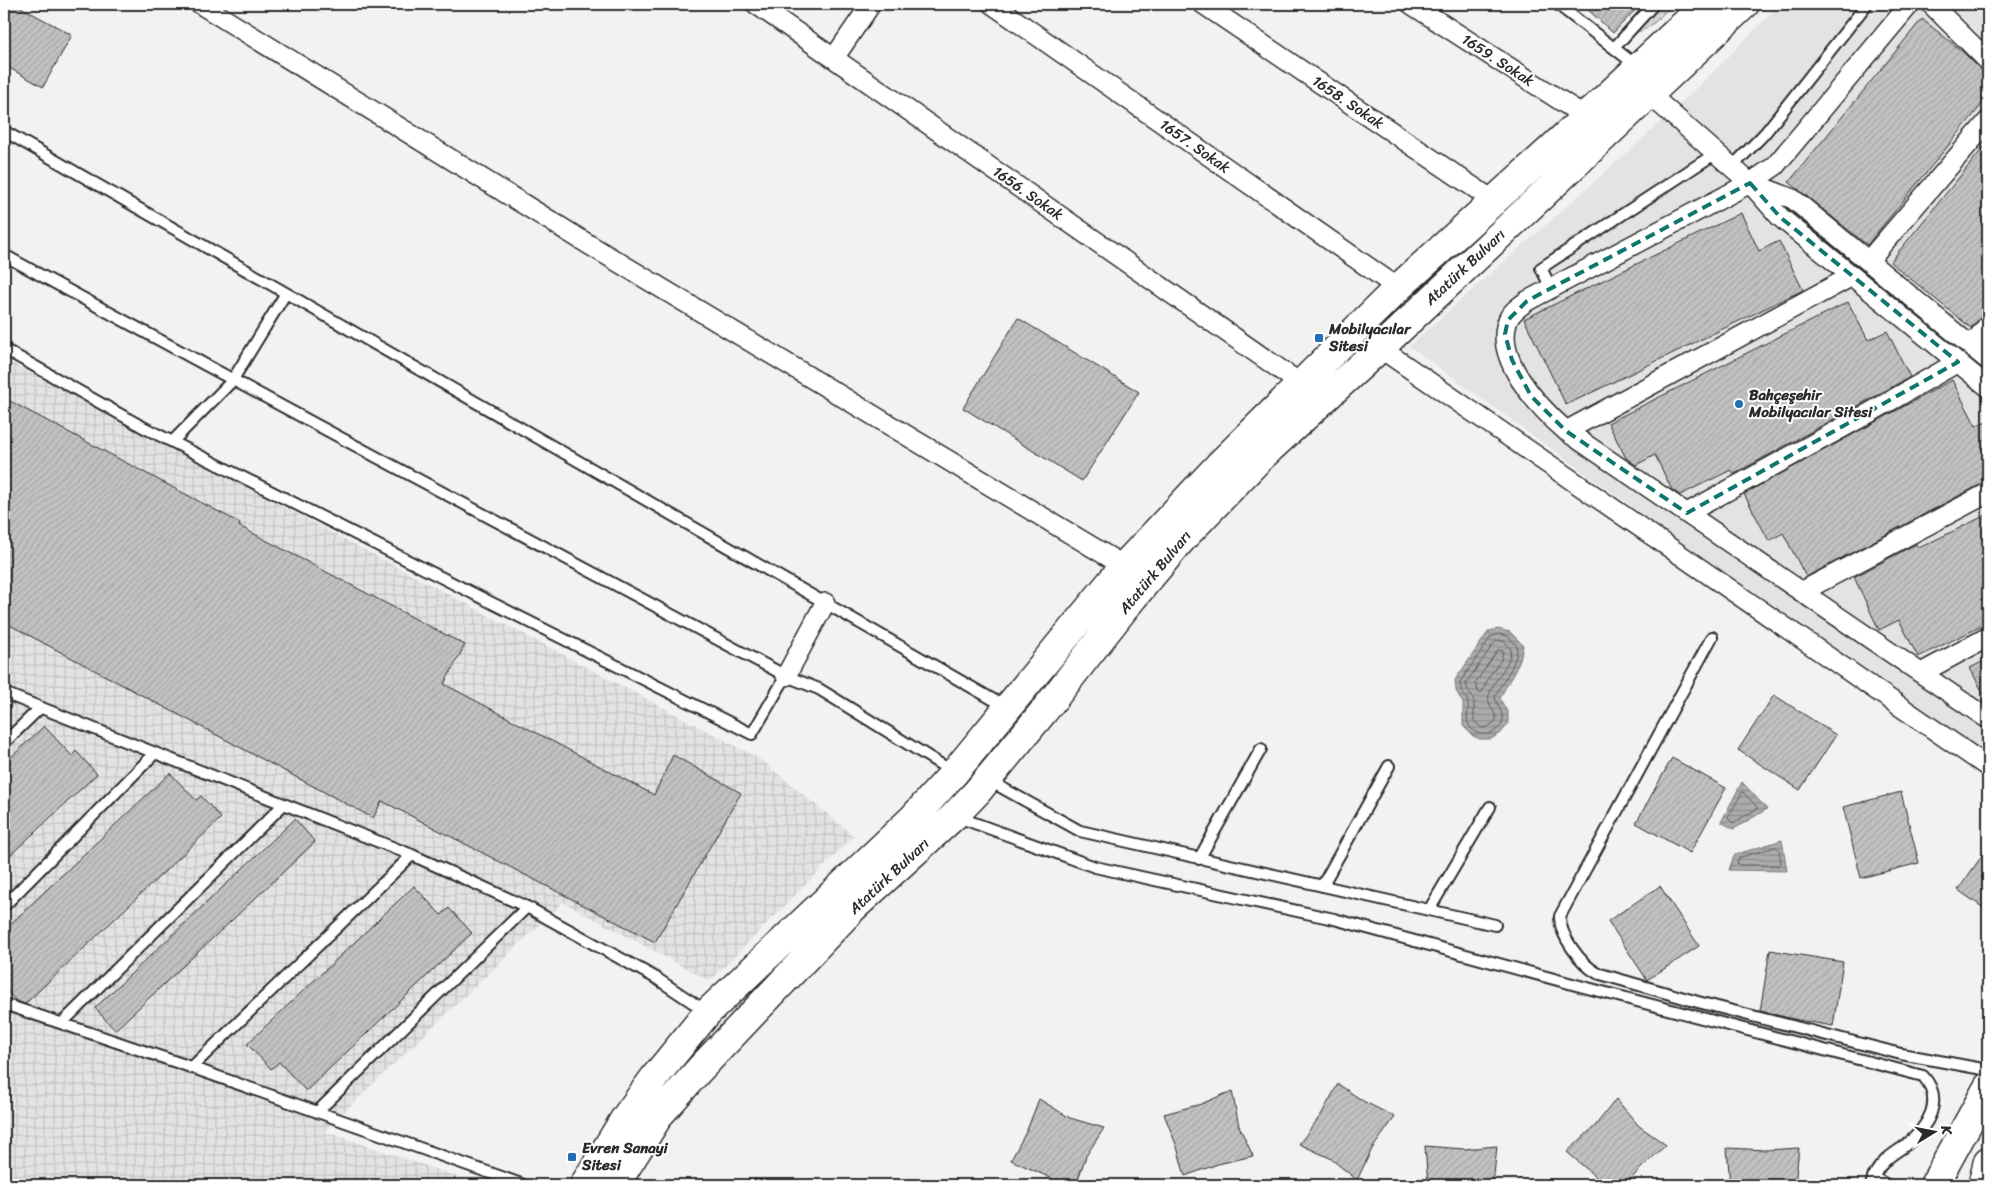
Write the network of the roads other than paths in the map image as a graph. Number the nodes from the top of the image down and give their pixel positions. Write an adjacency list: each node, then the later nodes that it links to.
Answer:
1 (200, 4): 45 (street)
2 (756, 4): 15 (street, 1656. Sokak)
3 (871, 4): 15 (street)
4 (992, 4): 29 (street, 1657. Sokak)
5 (1411, 4): 19 (street, 1659. Sokak)
6 (1654, 4): 14 (lane)
7 (1706, 4): 17 (main road, Atatürk Bulvarı)
8 (1745, 4): 18 (main road, Atatürk Bulvarı)
9 (1867, 4): 23 (lane)
10 (1910, 4): 24 (street)
11 (1931, 4): 16 (street)
12 (1561, 5): 14 (lane)
13 (1213, 6): 25 (street, 1658. Sokak)
14 (1614, 48): 17 (lane)
15 (834, 58): 39 (street, 1656. Sokak)
16 (1988, 61)
17 (1639, 67): 19 (main road, Atatürk Bulvarı)
18 (1649, 94): 22 (street); 34 (main road, Atatürk Bulvarı)
19 (1586, 116): 25 (main road, Atatürk Bulvarı)
20 (1988, 121): 27 (street)
21 (4, 131): 31 (lane)
22 (1716, 153): 23 (street); 30 (lane)
23 (1732, 166): 24 (street)
24 (1750, 183): 27 (street); 28 (street); 30 (street)
25 (1494, 201): 29 (main road, Atatürk Bulvarı)
26 (4, 255): 38 (lane)
27 (1869, 260): 28 (lane); 33 (street)
28 (1852, 276): 37 (street); 41 (street)
29 (1398, 288): 39 (main road, Atatürk Bulvarı)
30 (1551, 288): 41 (street)
31 (286, 293): 38 (lane); 47 (lane)
32 (1988, 325): 33 (street)
33 (1971, 346): 36 (street); 37 (lane)
34 (1380, 348): 60 (street); 62 (main road, Atatürk Bulvarı)
35 (4, 349): 42 (lane)
36 (1988, 360)
37 (1958, 362): 40 (street); 44 (street)
38 (232, 380): 42 (lane); 51 (lane)
39 (1301, 384): 45 (main road, Atatürk Bulvarı)
40 (1988, 387)
41 (1566, 431): 44 (street)
42 (172, 442): 51 (lane)
43 (1988, 492): 46 (street)
44 (1687, 513): 46 (street)
45 (1124, 566): 54 (main road, Atatürk Bulvarı)
46 (1803, 591): 50 (street)
47 (825, 603): 51 (street); 54 (lane)
48 (1988, 636): 50 (street)
49 (1712, 637): 78 (lane)
50 (1921, 673): 55 (street)
51 (786, 676): 61 (lane)
52 (4, 693): 53 (lane)
53 (40, 708): 56 (lane); 58 (lane)
54 (1007, 708): 61 (main road, Atatürk Bulvarı)
55 (1988, 719)
56 (4, 743)
57 (1261, 749): 67 (lane)
58 (155, 753): 63 (lane); 69 (lane)
59 (1389, 766): 68 (lane)
60 (1988, 767)
61 (954, 773): 62 (main road); 74 (main road, Atatürk Bulvarı)
62 (982, 786): 65 (main road, Atatürk Bulvarı); 67 (lane)
63 (284, 804): 66 (lane); 75 (lane)
64 (1490, 807): 71 (lane)
65 (954, 816): 76 (main road, Atatürk Bulvarı); 82 (lane)
66 (412, 855): 70 (lane); 77 (lane)
67 (1199, 859): 68 (lane)
68 (1322, 886): 71 (lane)
69 (4, 906)
70 (527, 906): 74 (lane); 80 (lane)
71 (1429, 910): 72 (lane)
72 (1495, 925)
73 (4, 1004): 75 (lane)
74 (708, 1012): 76 (main road); 84 (main road, Atatürk Bulvarı)
75 (62, 1023): 77 (lane)
76 (732, 1035): 85 (main road, Atatürk Bulvarı)
77 (191, 1068): 80 (lane)
78 (1988, 1070)
79 (1988, 1088): 87 (main road)
80 (317, 1112): 83 (lane)
81 (1988, 1162): 88 (main road)
82 (1872, 1181): 86 (lane)
83 (524, 1185)
84 (584, 1185)
85 (615, 1185)
86 (1887, 1185)
87 (1934, 1185)
88 (1982, 1185)

